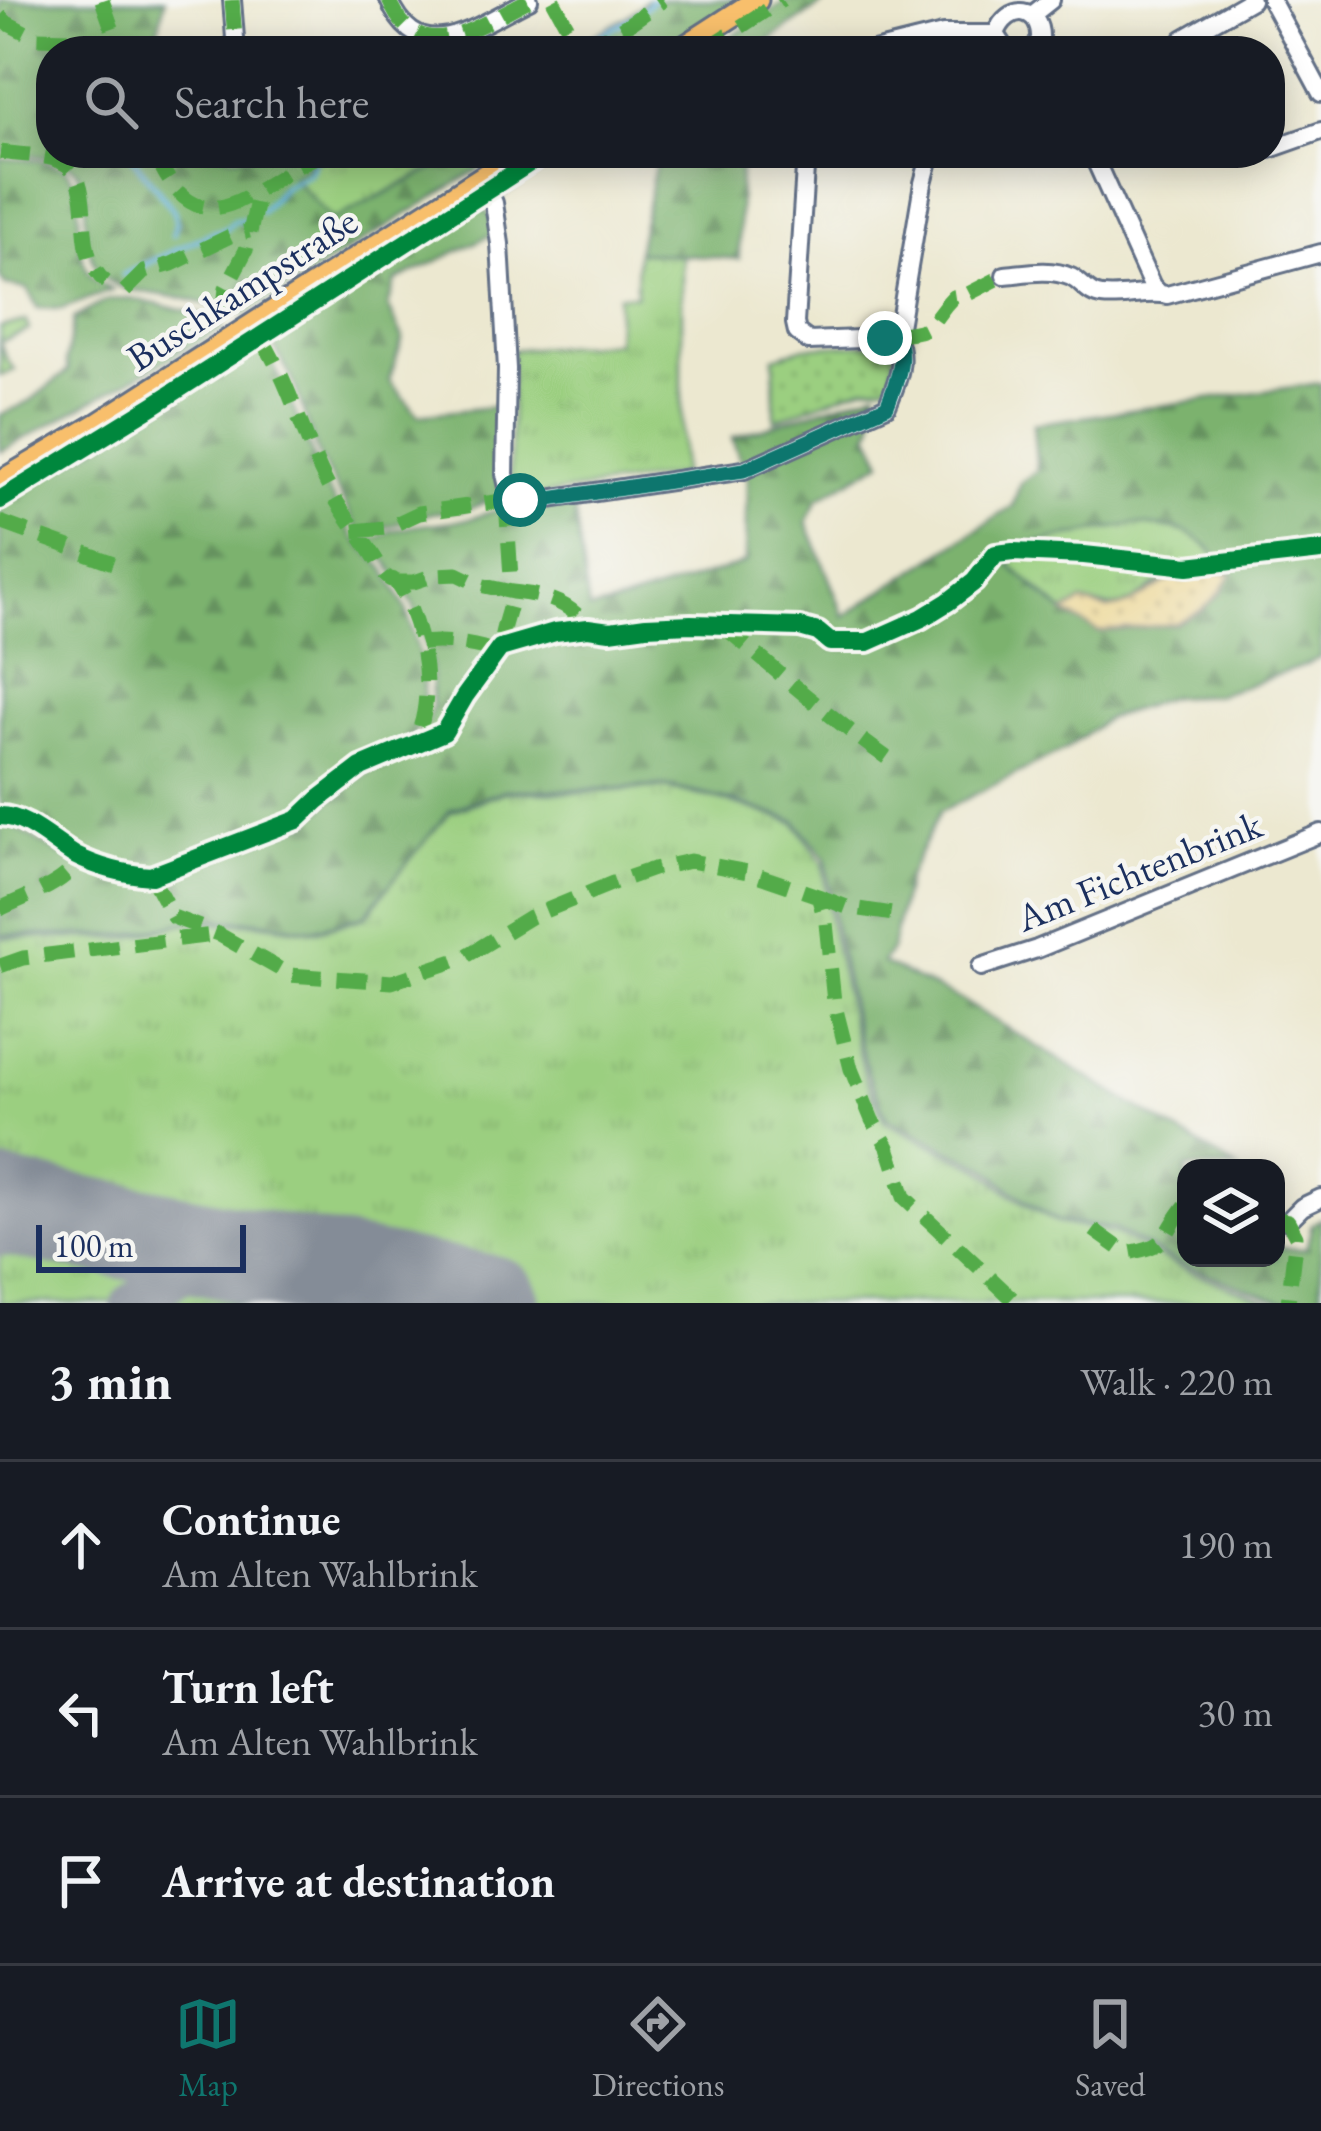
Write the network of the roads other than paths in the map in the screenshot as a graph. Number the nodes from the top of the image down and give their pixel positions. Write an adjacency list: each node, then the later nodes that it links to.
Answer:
1 (232, 0): 10 (street)
2 (388, 0): 11 (street)
3 (529, 0): 12 (street)
4 (757, 0): 13 (main road)
5 (1051, 0): 8 (street)
6 (1251, 0): 16 (street)
7 (1271, 0): 17 (street)
8 (1032, 15): 9 (street); 15 (street)
9 (996, 34): 14 (street)
10 (235, 36)
11 (424, 36)
12 (455, 36)
13 (701, 36)
14 (988, 36)
15 (1040, 36)
16 (1187, 36)
17 (1321, 93)
18 (1321, 131): 19 (street)
19 (1285, 143)
20 (498, 168): 24 (main road, Buschkampstraße)
21 (805, 168): 28 (street)
22 (927, 168): 28 (street)
23 (1099, 168): 27 (street)
24 (483, 178): 28 (street); 29 (main road, Buschkampstraße)
25 (1321, 254): 27 (street)
26 (1005, 275): 27 (street)
27 (1159, 292)
28 (896, 334)
29 (0, 482)
30 (1321, 833): 31 (street, Am Fichtenbrink)
31 (981, 968)
32 (1321, 1198): 33 (street)
33 (1288, 1220)

